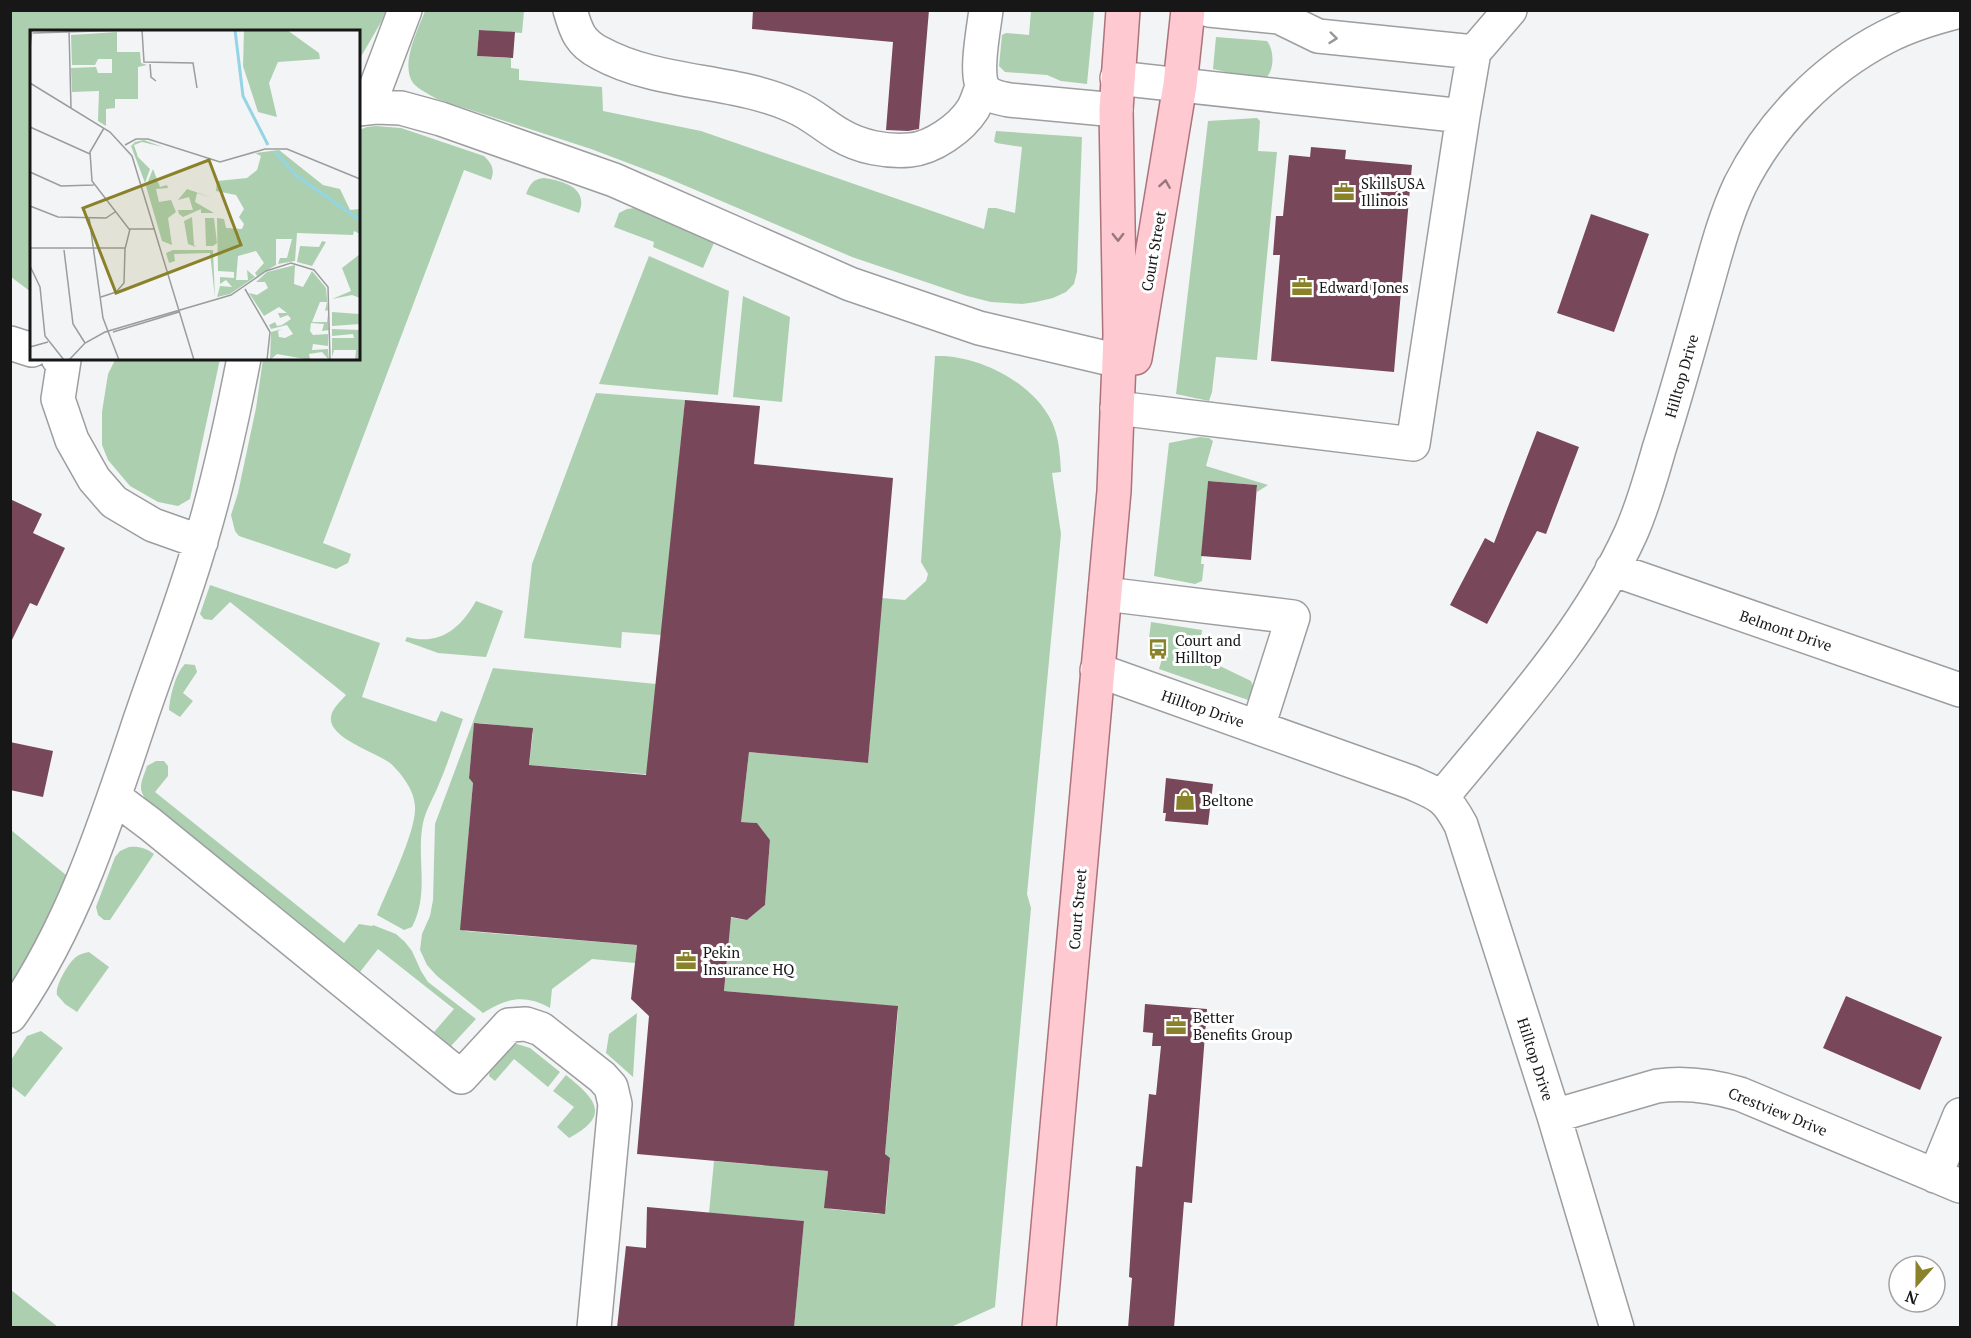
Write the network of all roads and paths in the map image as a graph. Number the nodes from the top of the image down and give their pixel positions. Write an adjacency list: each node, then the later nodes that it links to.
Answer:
1 (405, 10): 14 (street)
2 (570, 10): 13 (street)
3 (986, 10): 13 (street)
4 (1123, 10): 11 (main road, Court Street)
5 (1188, 10): 12 (main road, Court Street)
6 (1209, 10): 9 (street)
7 (1510, 10): 10 (street)
8 (1960, 11): 24 (street, Hilltop Drive)
9 (1279, 14): 10 (street, one-way to 10)
10 (1474, 52): 16 (street)
11 (1118, 78): 12 (street); 15 (main road, Court Street)
12 (1180, 85): 16 (street); 22 (main road, Court Street, one-way to 12)
13 (982, 87): 15 (street)
14 (363, 108): 21 (street)
15 (1116, 110): 21 (main road, Court Street, one-way to 21)
16 (1462, 116): 22 (street)
17 (10, 343): 18 (street)
18 (30, 349)
19 (64, 360): 23 (street)
20 (244, 360): 23 (street)
21 (1119, 361): 22 (main road, Court Street)
22 (1122, 409): 25 (main road, Court Street)
23 (201, 542): 29 (street)
24 (1612, 569): 27 (street, Belmont Drive); 30 (street, Hilltop Drive)
25 (1105, 594): 26 (main road, Court Street); 28 (street)
26 (1097, 670): 28 (street, Hilltop Drive); 35 (main road, Court Street)
27 (1960, 690)
28 (1258, 727): 30 (street, Hilltop Drive)
29 (114, 797): 31 (street); 36 (street)
30 (1442, 797): 33 (street, Hilltop Drive)
31 (10, 1016)
32 (1960, 1115): 34 (street)
33 (1554, 1116): 34 (street, Crestview Drive); 37 (street, Hilltop Drive)
34 (1948, 1181)
35 (1034, 1326)
36 (594, 1328)
37 (1617, 1328)

